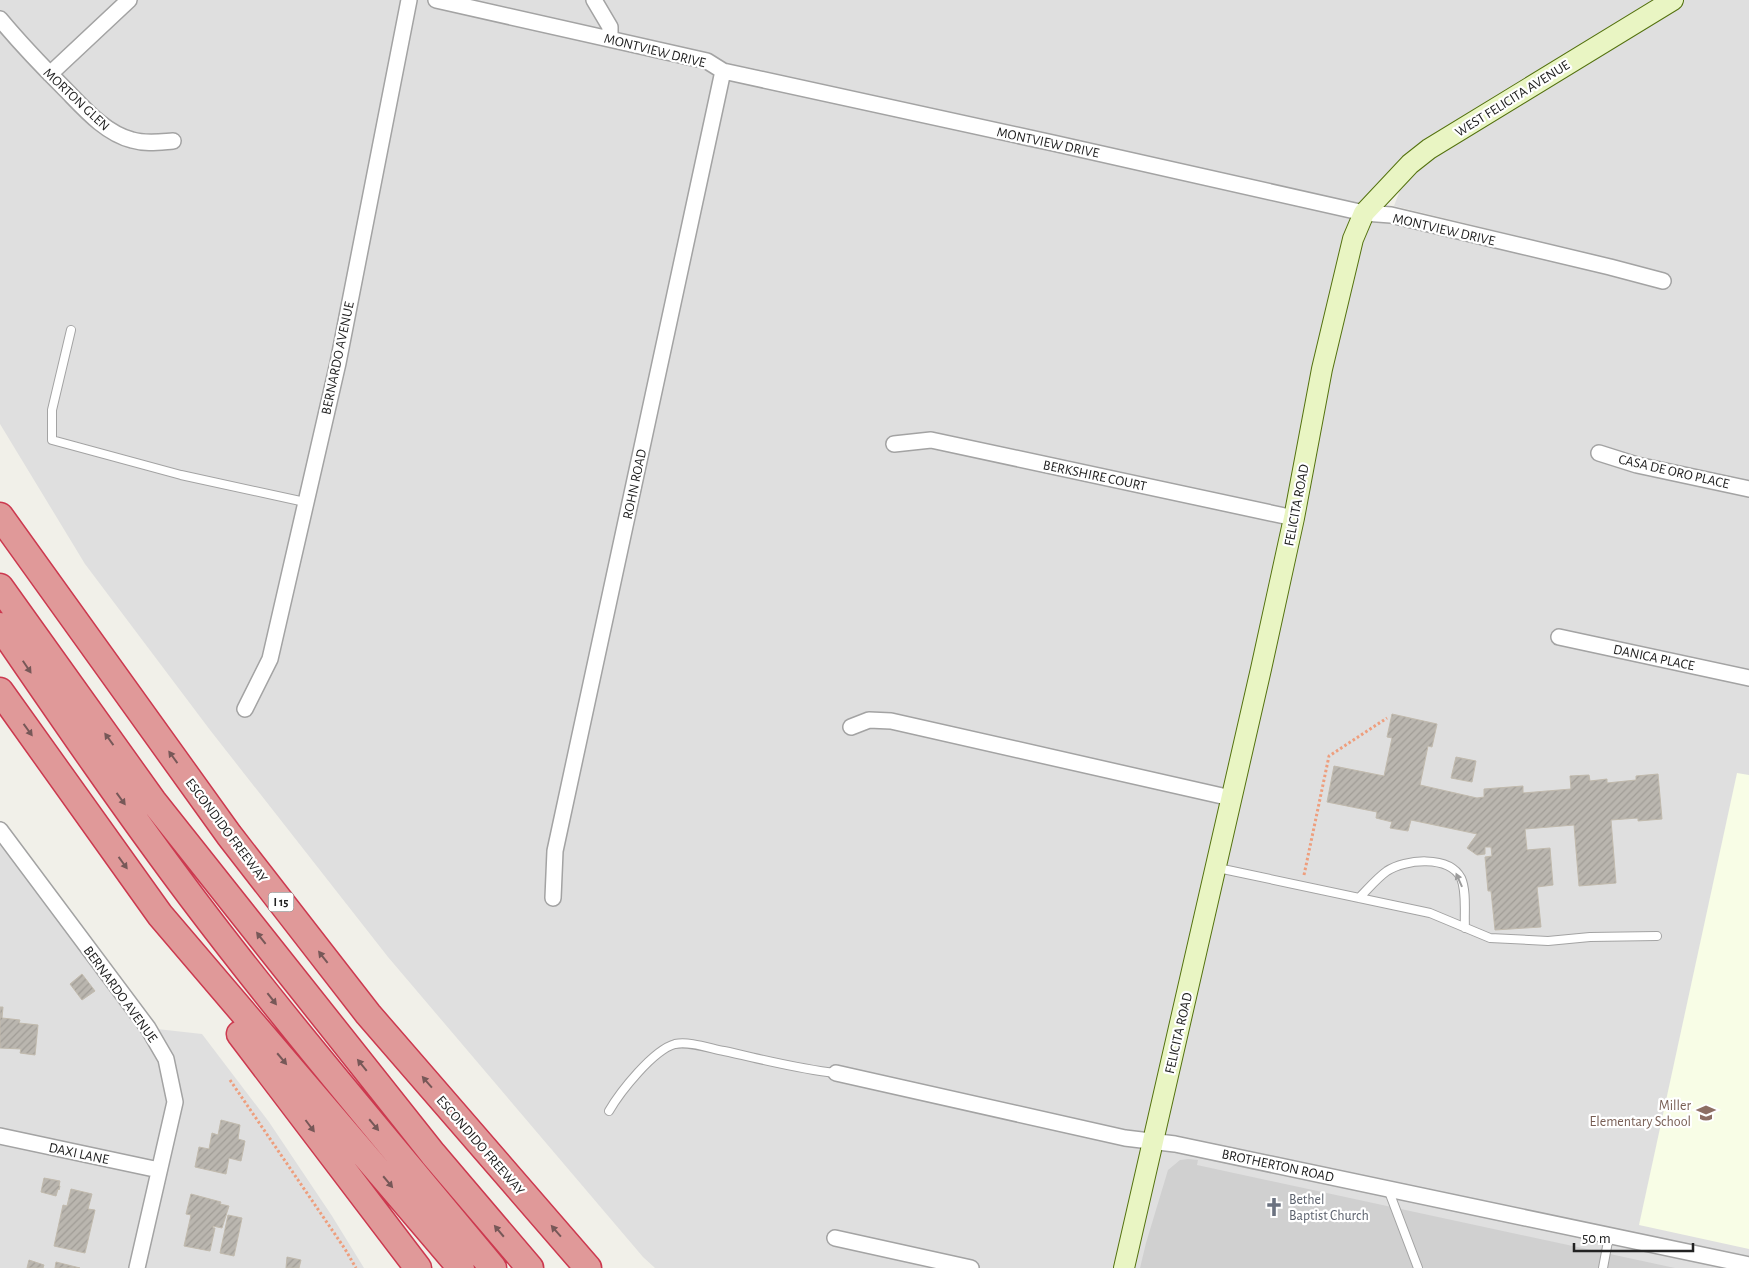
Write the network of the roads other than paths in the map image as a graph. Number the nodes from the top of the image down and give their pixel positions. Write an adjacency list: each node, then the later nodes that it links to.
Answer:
1 (129, 0): 9 (street)
2 (408, 0): 17 (street, BERNARDO AVENUE)
3 (436, 0): 7 (street, MONTVIEW DRIVE)
4 (594, 0): 7 (street)
5 (1662, 3): 11 (main road, WEST FELICITA AVENUE)
6 (0, 19): 9 (street, MORTON GLEN)
7 (610, 39): 8 (street, MONTVIEW DRIVE)
8 (723, 72): 11 (street, MONTVIEW DRIVE); 30 (street, ROHN ROAD)
9 (50, 74): 10 (street, MORTON GLEN)
10 (173, 140)
11 (1364, 213): 12 (street, MONTVIEW DRIVE); 19 (main road, FELICITA ROAD)
12 (1663, 281)
13 (71, 330): 17 (lane)
14 (894, 444): 19 (street, BERKSHIRE COURT)
15 (1598, 452): 16 (street, CASA DE ORO PLACE)
16 (1749, 489)
17 (305, 502): 25 (street, BERNARDO AVENUE)
18 (0, 516): 49 (highway, ESCONDIDO FREEWAY / I 15, one-way to 18)
19 (1294, 518): 27 (main road, FELICITA ROAD)
20 (0, 587): 48 (highway, one-way to 20)
21 (0, 626): 47 (highway, one-way to 47)
22 (1559, 637): 23 (street, DANICA PLACE)
23 (1749, 678)
24 (0, 691): 32 (highway, one-way to 32)
25 (245, 709)
26 (850, 727): 27 (street)
27 (1231, 798): 29 (main road, FELICITA ROAD)
28 (0, 830): 39 (street, BERNARDO AVENUE)
29 (1216, 867): 31 (lane); 38 (main road, FELICITA ROAD)
30 (553, 898)
31 (1359, 898): 33 (lane); 33 (lane, one-way to 31)
32 (160, 915): 45 (highway, one-way to 45); 46 (highway, one-way to 46)
33 (1465, 928): 34 (lane)
34 (1657, 936)
35 (836, 1073): 36 (lane); 38 (street, BROTHERTON ROAD)
36 (609, 1111)
37 (0, 1136): 39 (street, DAXI LANE)
38 (1154, 1141): 40 (street, BROTHERTON ROAD); 51 (main road, FELICITA ROAD)
39 (159, 1170): 44 (street, BERNARDO AVENUE)
40 (1388, 1189): 41 (street, BROTHERTON ROAD); 52 (lane)
41 (1609, 1236): 43 (street, BROTHERTON ROAD); 53 (lane)
42 (835, 1238): 50 (street)
43 (1749, 1265)
44 (137, 1268)
45 (418, 1268)
46 (461, 1268)
47 (493, 1268)
48 (530, 1268)
49 (588, 1268)
50 (971, 1268)
51 (1124, 1268)
52 (1418, 1268)
53 (1603, 1268)

